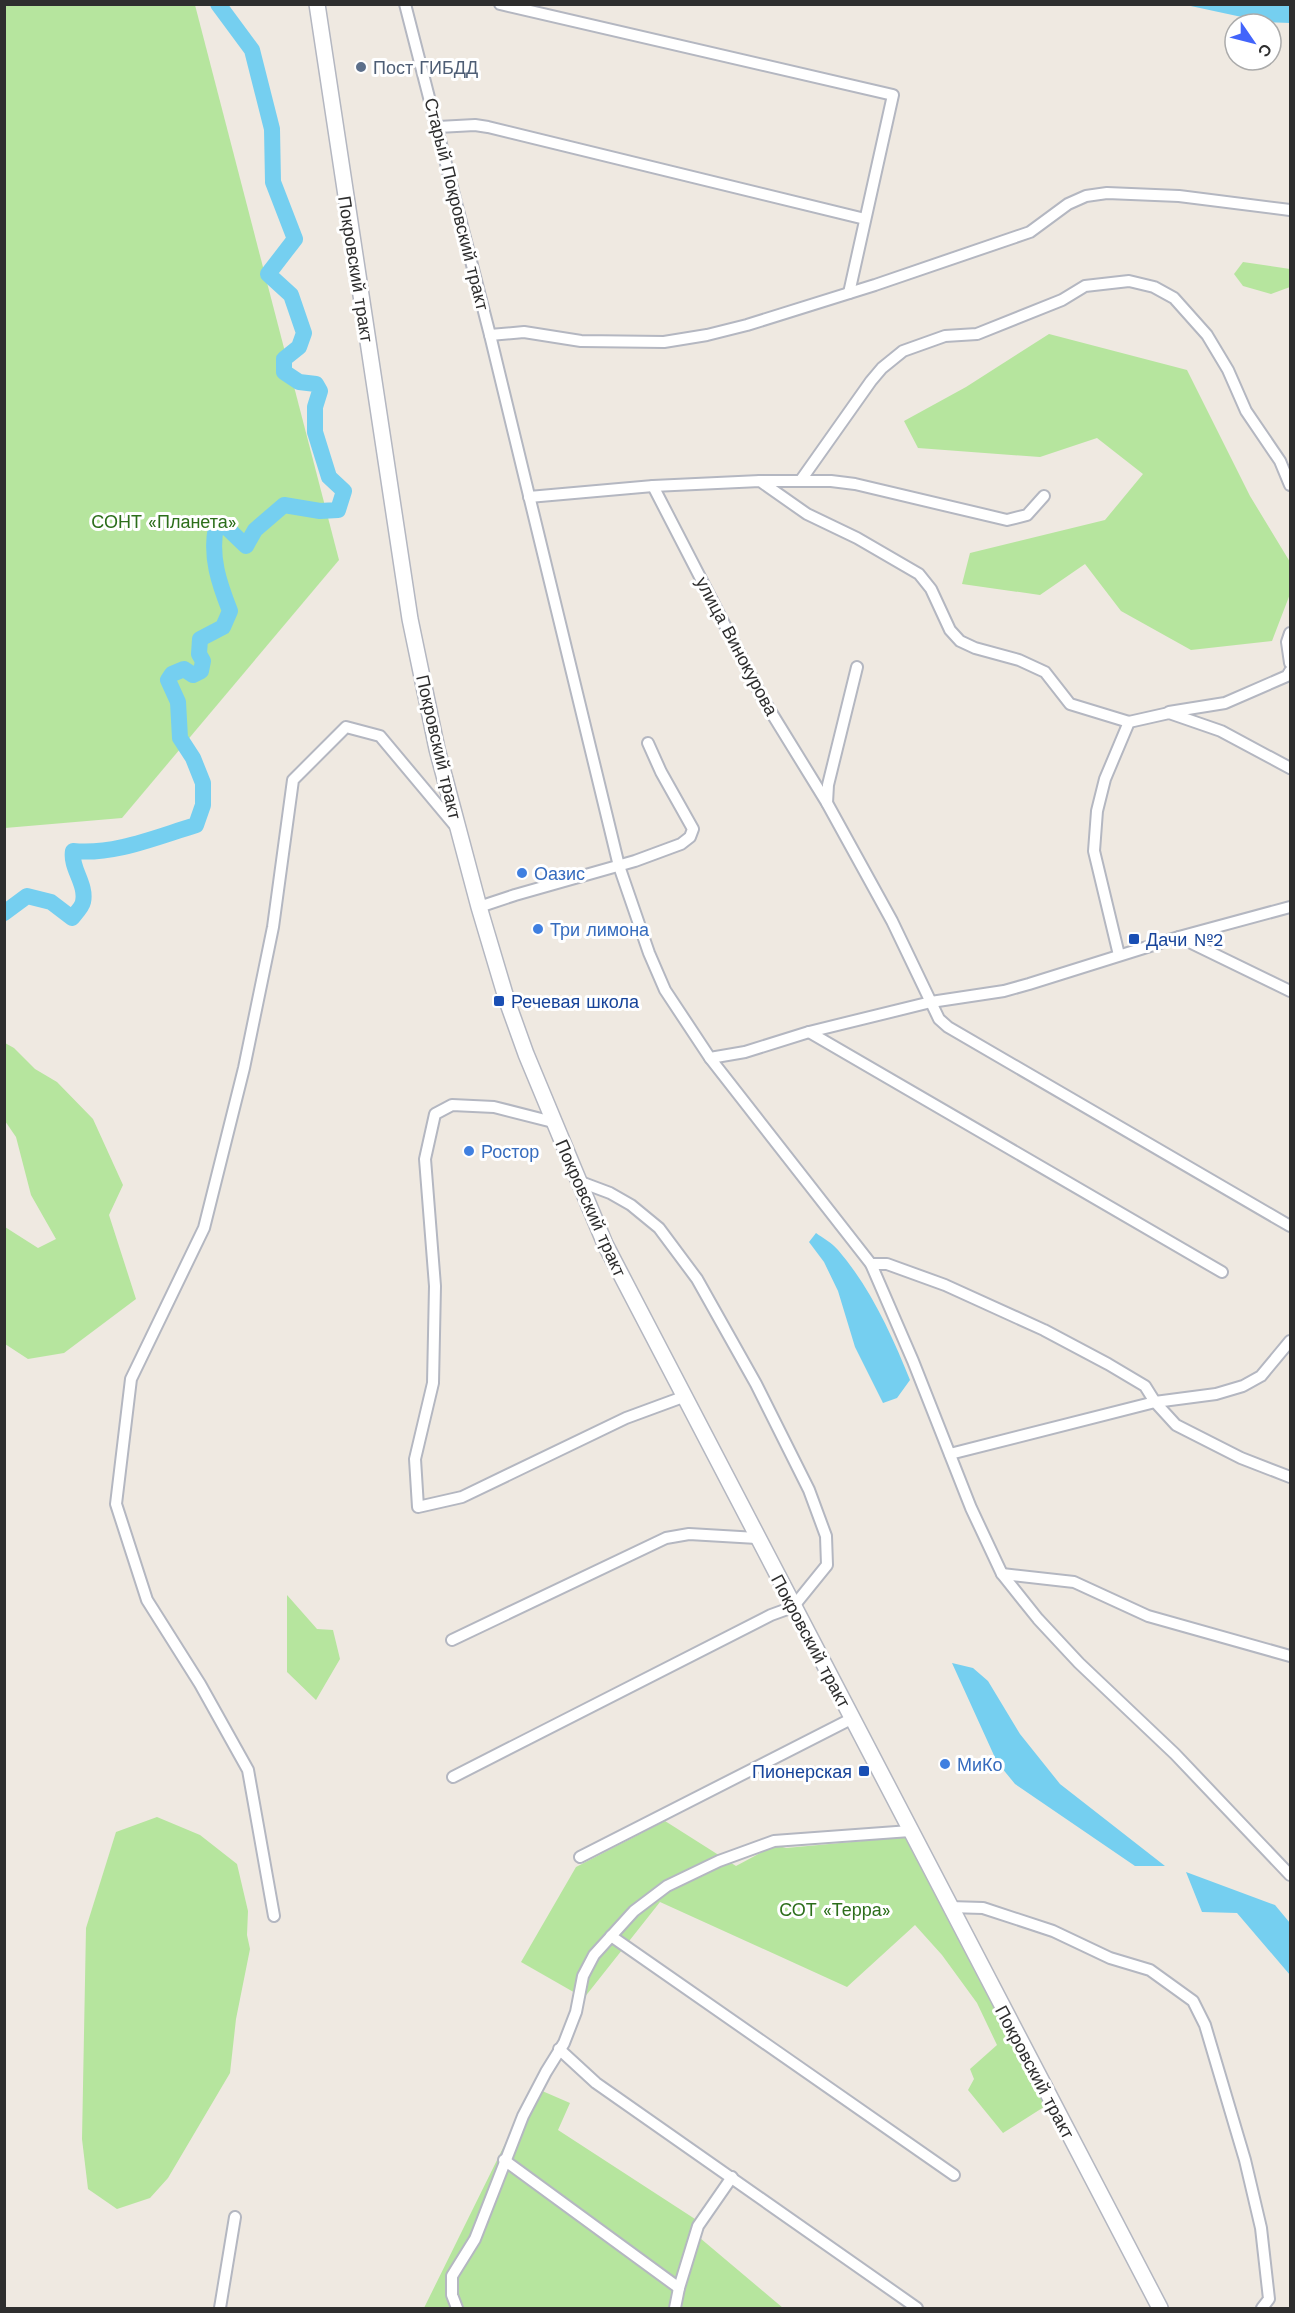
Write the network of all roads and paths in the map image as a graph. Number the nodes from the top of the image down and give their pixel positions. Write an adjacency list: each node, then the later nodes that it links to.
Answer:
1 (317, 4): 24 (main road, Покровский тракт)
2 (405, 4): 4 (street, Старый Покровский тракт)
3 (500, 4): 6 (street)
4 (438, 127): 6 (street); 8 (street, Старый Покровский тракт)
5 (1290, 210): 7 (street)
6 (866, 219): 7 (street)
7 (849, 293): 8 (street)
8 (490, 334): 14 (street, Старый Покровский тракт)
9 (801, 480): 10 (street); 11 (street); 13 (street)
10 (760, 481): 12 (street); 20 (street)
11 (1290, 485)
12 (653, 486): 14 (street); 23 (street, улица Винокурова)
13 (1044, 496)
14 (529, 497): 25 (street, Старый Покровский тракт)
15 (1290, 633): 16 (street)
16 (1290, 663)
17 (857, 667): 23 (street)
18 (1290, 671): 19 (street)
19 (1169, 712): 20 (street); 22 (street)
20 (1130, 722): 29 (street)
21 (648, 743): 25 (street)
22 (1290, 768)
23 (827, 803): 31 (street, улица Винокурова)
24 (459, 831): 26 (main road, Покровский тракт); 55 (street)
25 (619, 866): 26 (street); 33 (street, Старый Покровский тракт)
26 (479, 907): 34 (main road, Покровский тракт)
27 (1290, 907): 28 (street)
28 (1179, 937): 29 (street); 30 (street)
29 (1119, 955): 31 (street)
30 (1290, 991)
31 (930, 1002): 32 (street); 36 (street, улица Винокурова)
32 (809, 1032): 33 (street); 38 (street)
33 (710, 1058): 37 (street, Старый Покровский тракт)
34 (553, 1122): 35 (main road, Покровский тракт); 40 (street)
35 (578, 1181): 40 (main road, Покровский тракт); 46 (street)
36 (1290, 1226)
37 (871, 1264): 41 (street); 42 (street, Старый Покровский тракт)
38 (1222, 1272)
39 (1290, 1341): 41 (street)
40 (683, 1397): 44 (main road, Покровский тракт)
41 (1155, 1402): 42 (street); 43 (street)
42 (950, 1454): 45 (street, Старый Покровский тракт)
43 (1290, 1477)
44 (757, 1538): 46 (main road, Покровский тракт); 47 (street)
45 (1002, 1574): 48 (street); 53 (street, Старый Покровский тракт)
46 (793, 1606): 49 (main road, Покровский тракт); 50 (street)
47 (452, 1640)
48 (1290, 1656)
49 (851, 1719): 51 (main road, Покровский тракт); 52 (street)
50 (453, 1777)
51 (910, 1832): 54 (main road, Покровский тракт); 56 (street)
52 (580, 1857)
53 (1290, 1875)
54 (949, 1907): 67 (main road, Покровский тракт); 68 (street)
55 (274, 1916)
56 (611, 1936): 57 (street); 59 (street)
57 (559, 2049): 58 (street); 60 (street)
58 (504, 2160): 62 (street); 63 (street)
59 (954, 2175)
60 (732, 2177): 62 (street); 66 (street)
61 (234, 2217): 64 (street)
62 (679, 2288): 65 (street)
63 (458, 2307)
64 (220, 2308)
65 (675, 2308)
66 (917, 2308)
67 (1160, 2308)
68 (1262, 2308)

